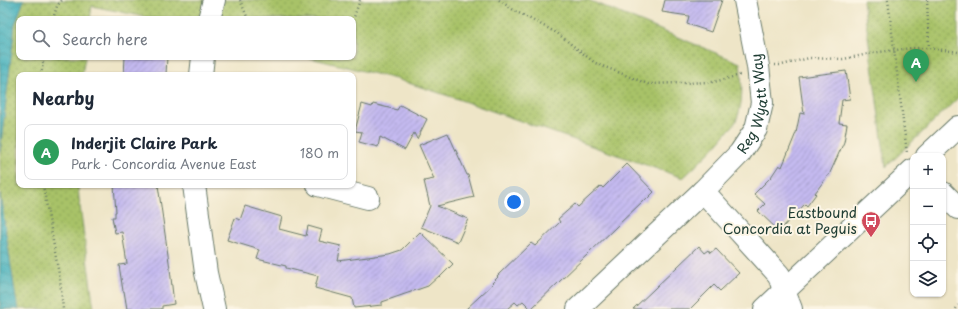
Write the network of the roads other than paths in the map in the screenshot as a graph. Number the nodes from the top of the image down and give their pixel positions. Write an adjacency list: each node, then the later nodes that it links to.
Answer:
1 (214, 0): 3 (street)
2 (745, 0): 11 (street, Reg Wyatt Way)
3 (210, 16)
4 (203, 60): 5 (street)
5 (201, 72)
6 (958, 127): 7 (street)
7 (930, 153)
8 (910, 172): 15 (street)
9 (194, 188): 16 (street)
10 (330, 188): 13 (street)
11 (703, 191): 15 (street); 17 (street, Reg Wyatt Way)
12 (946, 196): 14 (street)
13 (368, 198)
14 (958, 208)
15 (787, 300): 18 (street)
16 (214, 309)
17 (578, 309)
18 (765, 309)

